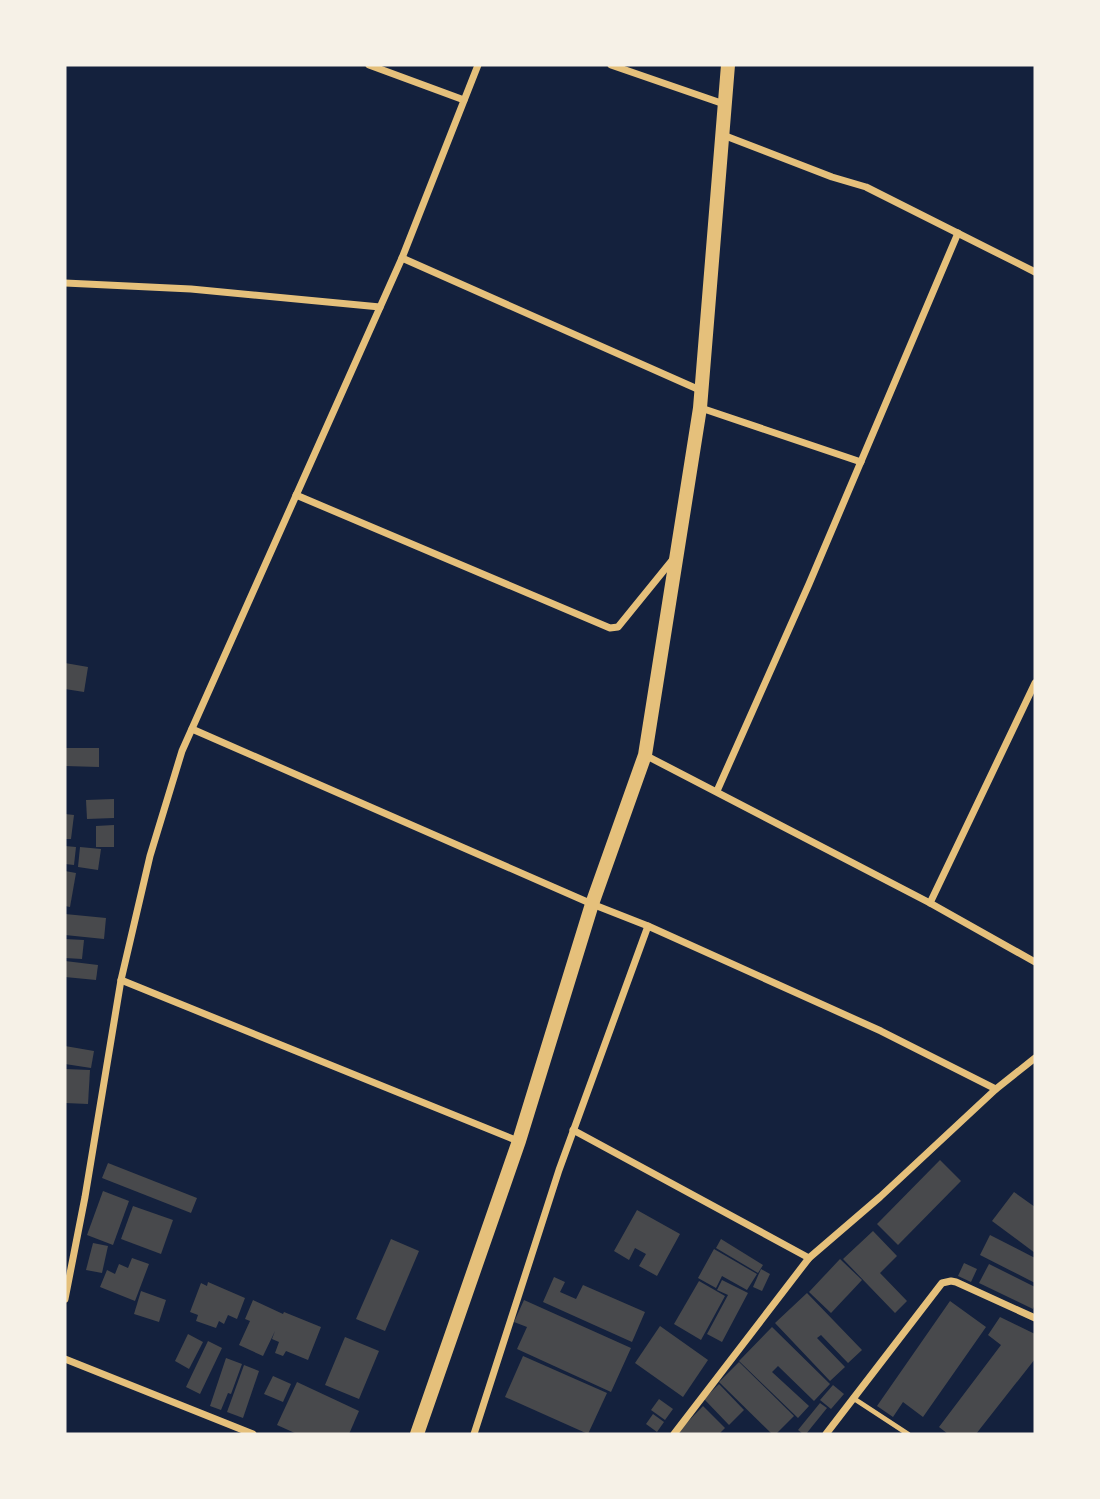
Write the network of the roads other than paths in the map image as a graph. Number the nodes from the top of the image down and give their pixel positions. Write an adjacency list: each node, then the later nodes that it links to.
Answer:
1 (369, 65): 5 (street)
2 (478, 65): 5 (street)
3 (611, 65): 6 (street)
4 (728, 65): 6 (main road)
5 (464, 100): 9 (street)
6 (724, 104): 7 (main road)
7 (723, 135): 8 (street); 13 (main road)
8 (958, 233): 10 (street); 15 (street)
9 (402, 258): 12 (street); 13 (street)
10 (1035, 272)
11 (65, 283): 12 (street)
12 (380, 306): 16 (street)
13 (702, 391): 14 (main road)
14 (700, 408): 15 (street); 17 (main road)
15 (861, 462): 21 (street)
16 (296, 495): 17 (street); 19 (street)
17 (677, 555): 20 (main road)
18 (1035, 683): 22 (street)
19 (191, 729): 23 (street); 26 (street)
20 (645, 755): 21 (street); 23 (main road)
21 (717, 791): 22 (street)
22 (930, 903): 25 (street)
23 (592, 904): 24 (street); 30 (main road)
24 (648, 926): 28 (street); 29 (street)
25 (1035, 962)
26 (121, 980): 30 (street); 32 (street)
27 (1035, 1058): 28 (street)
28 (996, 1089): 31 (street)
29 (573, 1129): 31 (street); 38 (street)
30 (519, 1141): 37 (main road)
31 (809, 1258): 39 (street)
32 (65, 1299)
33 (1035, 1318): 35 (street)
34 (65, 1359): 36 (street)
35 (853, 1398): 40 (street); 41 (lane)
36 (253, 1434)
37 (417, 1434)
38 (474, 1434)
39 (674, 1434)
40 (826, 1434)
41 (908, 1434)

